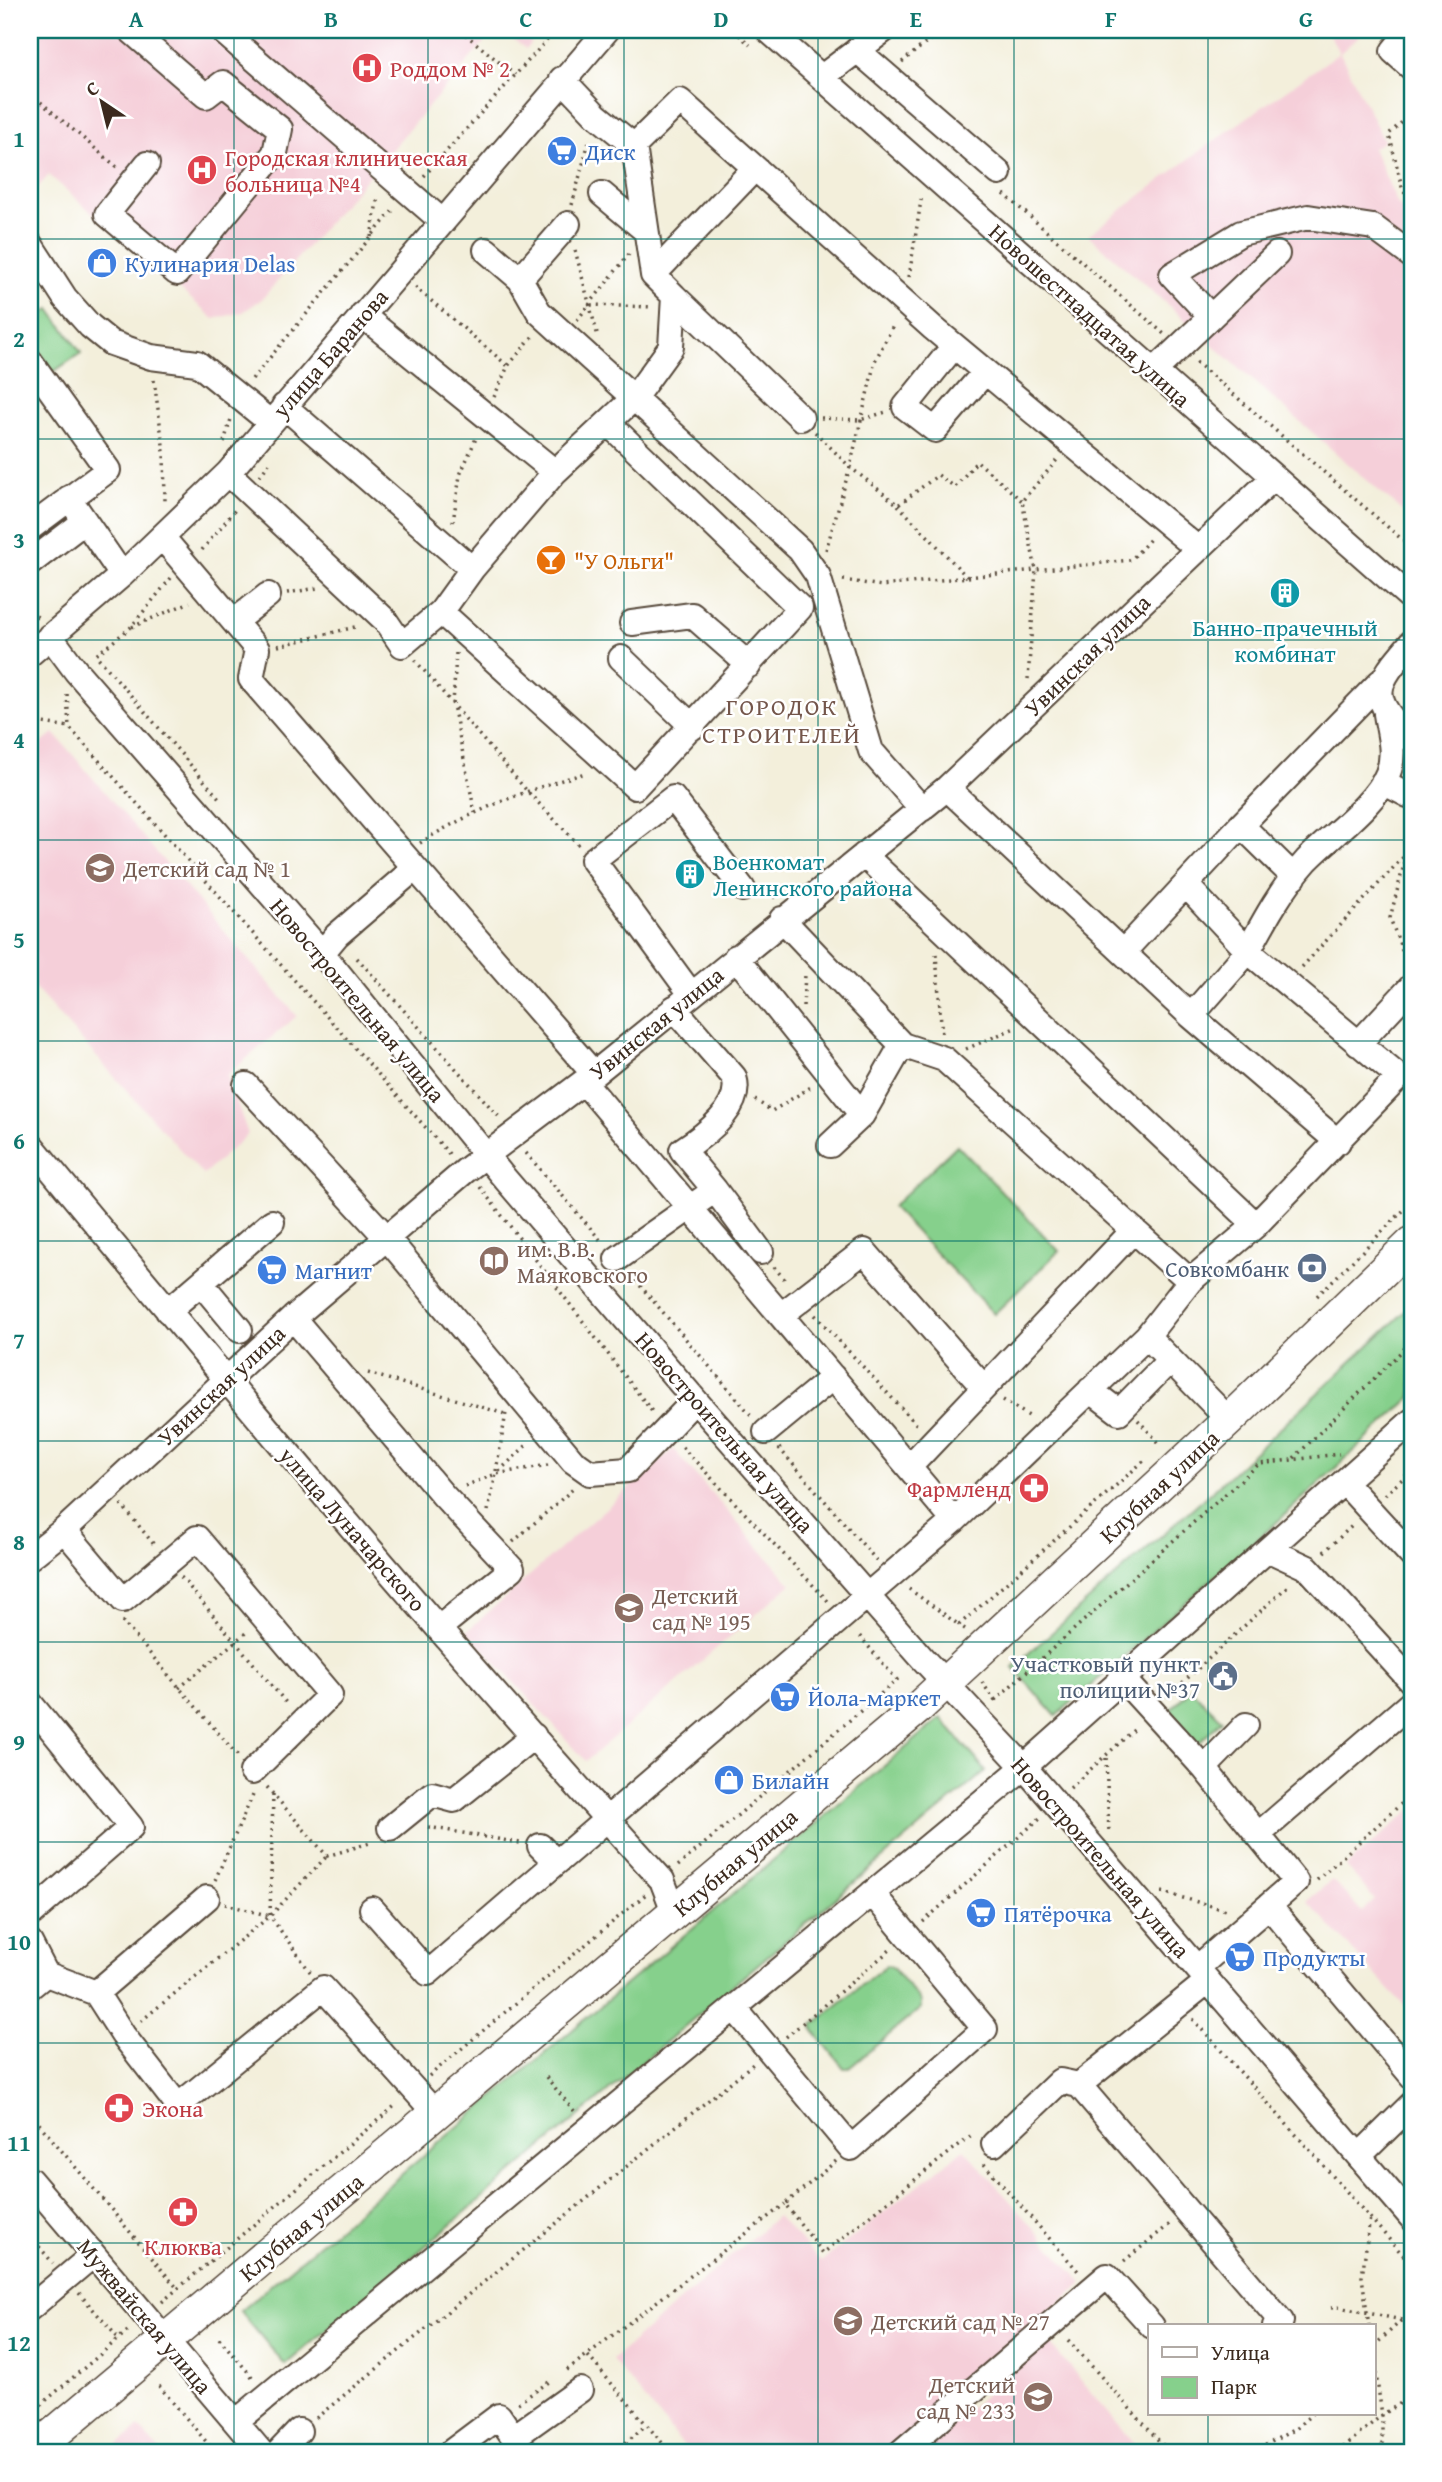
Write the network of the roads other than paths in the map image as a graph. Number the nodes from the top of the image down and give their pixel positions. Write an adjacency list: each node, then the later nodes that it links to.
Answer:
1 (130, 30): 13 (street)
2 (221, 30): 16 (street)
3 (607, 30): 10 (street, улица Баранова)
4 (768, 30): 9 (street, Новошестнадцатая улица)
5 (884, 30): 7 (street)
6 (1410, 30): 8 (street)
7 (857, 50): 9 (street); 14 (street)
8 (1412, 68)
9 (822, 77): 31 (street, Новошестнадцатая улица)
10 (562, 79): 11 (street); 16 (street, улица Баранова)
11 (634, 146): 12 (street); 18 (street)
12 (755, 168): 23 (street); 28 (street)
13 (140, 172)
14 (999, 173)
15 (602, 194): 18 (street)
16 (442, 221): 26 (street, улица Баранова)
17 (568, 224): 24 (street)
18 (646, 231): 23 (street)
19 (30, 244): 33 (street)
20 (486, 250): 24 (street)
21 (1277, 254): 27 (street)
22 (1412, 256): 27 (street)
23 (653, 275): 25 (street)
24 (520, 279): 32 (street)
25 (673, 302): 32 (street); 34 (street)
26 (362, 315): 33 (street, улица Баранова); 36 (street)
27 (1211, 317): 31 (street)
28 (954, 346): 30 (street); 30 (street)
29 (30, 361): 39 (street)
30 (985, 372): 43 (street)
31 (1153, 372): 38 (street, Новошестнадцатая улица)
32 (634, 398): 35 (street); 64 (street)
33 (284, 416): 37 (street, улица Баранова); 45 (street)
34 (801, 418)
35 (608, 424): 36 (street); 56 (street)
36 (555, 472): 45 (street)
37 (228, 473): 42 (street, улица Баранова); 49 (street)
38 (1273, 478): 43 (street, Увинская улица); 48 (street, Новошестнадцатая улица)
39 (69, 498): 40 (street); 41 (street)
40 (85, 521): 44 (street); 46 (street)
41 (30, 528)
42 (162, 537): 46 (street, улица Баранова); 50 (street)
43 (1198, 549): 62 (street, Увинская улица)
44 (30, 563)
45 (472, 569): 49 (street)
46 (122, 575): 52 (street, улица Баранова)
47 (268, 596): 50 (street)
48 (1412, 599)
49 (449, 620): 59 (street)
50 (235, 621): 67 (street)
51 (632, 623): 56 (street)
52 (50, 636): 54 (street, улица Баранова); 72 (street, Новостроительная улица)
53 (1412, 642): 57 (street)
54 (30, 654)
55 (621, 658): 59 (street)
56 (749, 665): 59 (street)
57 (1381, 682): 58 (street); 65 (street)
58 (1386, 714): 60 (street); 61 (street)
59 (693, 727)
60 (1412, 740)
61 (1383, 782): 63 (street); 68 (street)
62 (947, 788): 64 (street, Увинская улица); 74 (street)
63 (1410, 794)
64 (922, 809): 66 (street, Увинская улица)
65 (1241, 825): 68 (street); 69 (street)
66 (863, 855): 71 (street, Увинская улица); 91 (street)
67 (408, 862): 72 (street); 81 (street)
68 (1294, 877): 73 (street)
69 (1186, 885): 73 (street); 74 (street)
70 (743, 889): 77 (street)
71 (782, 919): 75 (street, Увинская улица); 80 (street)
72 (329, 944): 87 (street, Новостроительная улица)
73 (1248, 951): 78 (street); 79 (street)
74 (1123, 952): 78 (street)
75 (736, 957): 77 (street, Увинская улица); 83 (street)
76 (1410, 977): 79 (street)
77 (683, 1001): 81 (street, Увинская улица); 88 (street)
78 (1191, 1016): 84 (street)
79 (1358, 1044): 84 (street)
80 (902, 1045): 83 (street); 92 (street)
81 (589, 1078): 87 (street, Увинская улица); 89 (street)
82 (246, 1085): 93 (street)
83 (862, 1115): 86 (street)
84 (1338, 1142): 91 (street)
85 (30, 1144): 99 (street, улица Луначарского)
86 (830, 1145)
87 (486, 1154): 93 (street, Увинская улица); 109 (street, Новостроительная улица)
88 (715, 1190): 89 (street); 95 (street)
89 (691, 1209): 96 (street); 100 (street)
90 (272, 1222): 98 (street)
91 (1256, 1225): 97 (street)
92 (1134, 1230): 97 (street); 107 (street)
93 (387, 1238): 101 (street, Увинская улица); 109 (street)
94 (1412, 1243): 110 (main road, Клубная улица)
95 (761, 1252)
96 (617, 1259)
97 (1190, 1281): 103 (street)
98 (201, 1283): 99 (street); 102 (street)
99 (169, 1311): 106 (street, улица Луначарского)
100 (781, 1315): 105 (street); 107 (street)
101 (293, 1318): 106 (street, Увинская улица); 121 (street)
102 (240, 1330)
103 (1147, 1336): 104 (street); 108 (street)
104 (1170, 1360): 108 (street); 110 (street)
105 (833, 1377): 112 (street); 113 (street)
106 (226, 1381): 116 (street, Увинская улица); 121 (street, улица Луначарского)
107 (984, 1388): 113 (street)
108 (1090, 1390): 115 (street)
109 (695, 1400): 120 (street, Новостроительная улица)
110 (1229, 1420): 123 (main road, Клубная улица)
111 (1412, 1421): 114 (street)
112 (766, 1432)
113 (909, 1467): 115 (street)
114 (1344, 1482): 117 (street); 118 (street)
115 (954, 1521): 120 (street)
116 (64, 1530): 119 (street, Увинская улица); 131 (street)
117 (1269, 1550): 122 (street); 124 (street)
118 (1412, 1556)
119 (30, 1557)
120 (868, 1596): 123 (street, Новостроительная улица); 132 (street)
121 (439, 1629): 128 (street, улица Луначарского)
122 (1121, 1677): 129 (street); 130 (street)
123 (945, 1680): 129 (street, Новостроительная улица); 139 (main road, Клубная улица)
124 (1412, 1682)
125 (1412, 1702): 134 (street)
126 (30, 1703): 140 (street)
127 (1246, 1725): 130 (street)
128 (534, 1736): 132 (street, улица Луначарского); 133 (street)
129 (1031, 1759): 135 (street); 142 (street, Новостроительная улица)
130 (1204, 1768): 134 (street)
131 (253, 1782)
132 (607, 1820): 137 (street); 139 (street, улица Луначарского)
133 (390, 1828)
134 (1259, 1834): 138 (street)
135 (872, 1892): 145 (street); 145 (street)
136 (207, 1898): 144 (street)
137 (372, 1909)
138 (1262, 1912): 142 (street); 146 (street)
139 (675, 1914): 149 (main road, Клубная улица)
140 (30, 1915)
141 (30, 1943): 143 (street)
142 (1203, 1975): 147 (street); 151 (street, Новостроительная улица)
143 (38, 1980): 144 (street)
144 (96, 1993): 149 (street)
145 (735, 2009): 160 (street)
146 (1412, 2076)
147 (1079, 2085): 150 (street); 157 (street)
148 (1412, 2104): 151 (street)
149 (436, 2114): 158 (main road, Клубная улица)
150 (980, 2145)
151 (1359, 2156): 153 (street, Новостроительная улица)
152 (30, 2180): 154 (street, Мужвайская улица)
153 (1412, 2218)
154 (93, 2255): 155 (street); 158 (street, Мужвайская улица)
155 (30, 2308)
156 (1150, 2324): 166 (street)
157 (1277, 2324)
158 (166, 2341): 160 (street, Мужвайская улица); 162 (main road, Клубная улица)
159 (573, 2380): 165 (street)
160 (236, 2422): 163 (street, Мужвайская улица)
161 (299, 2431): 164 (street)
162 (38, 2450)
163 (261, 2452)
164 (279, 2452)
165 (452, 2452)
166 (901, 2452)

